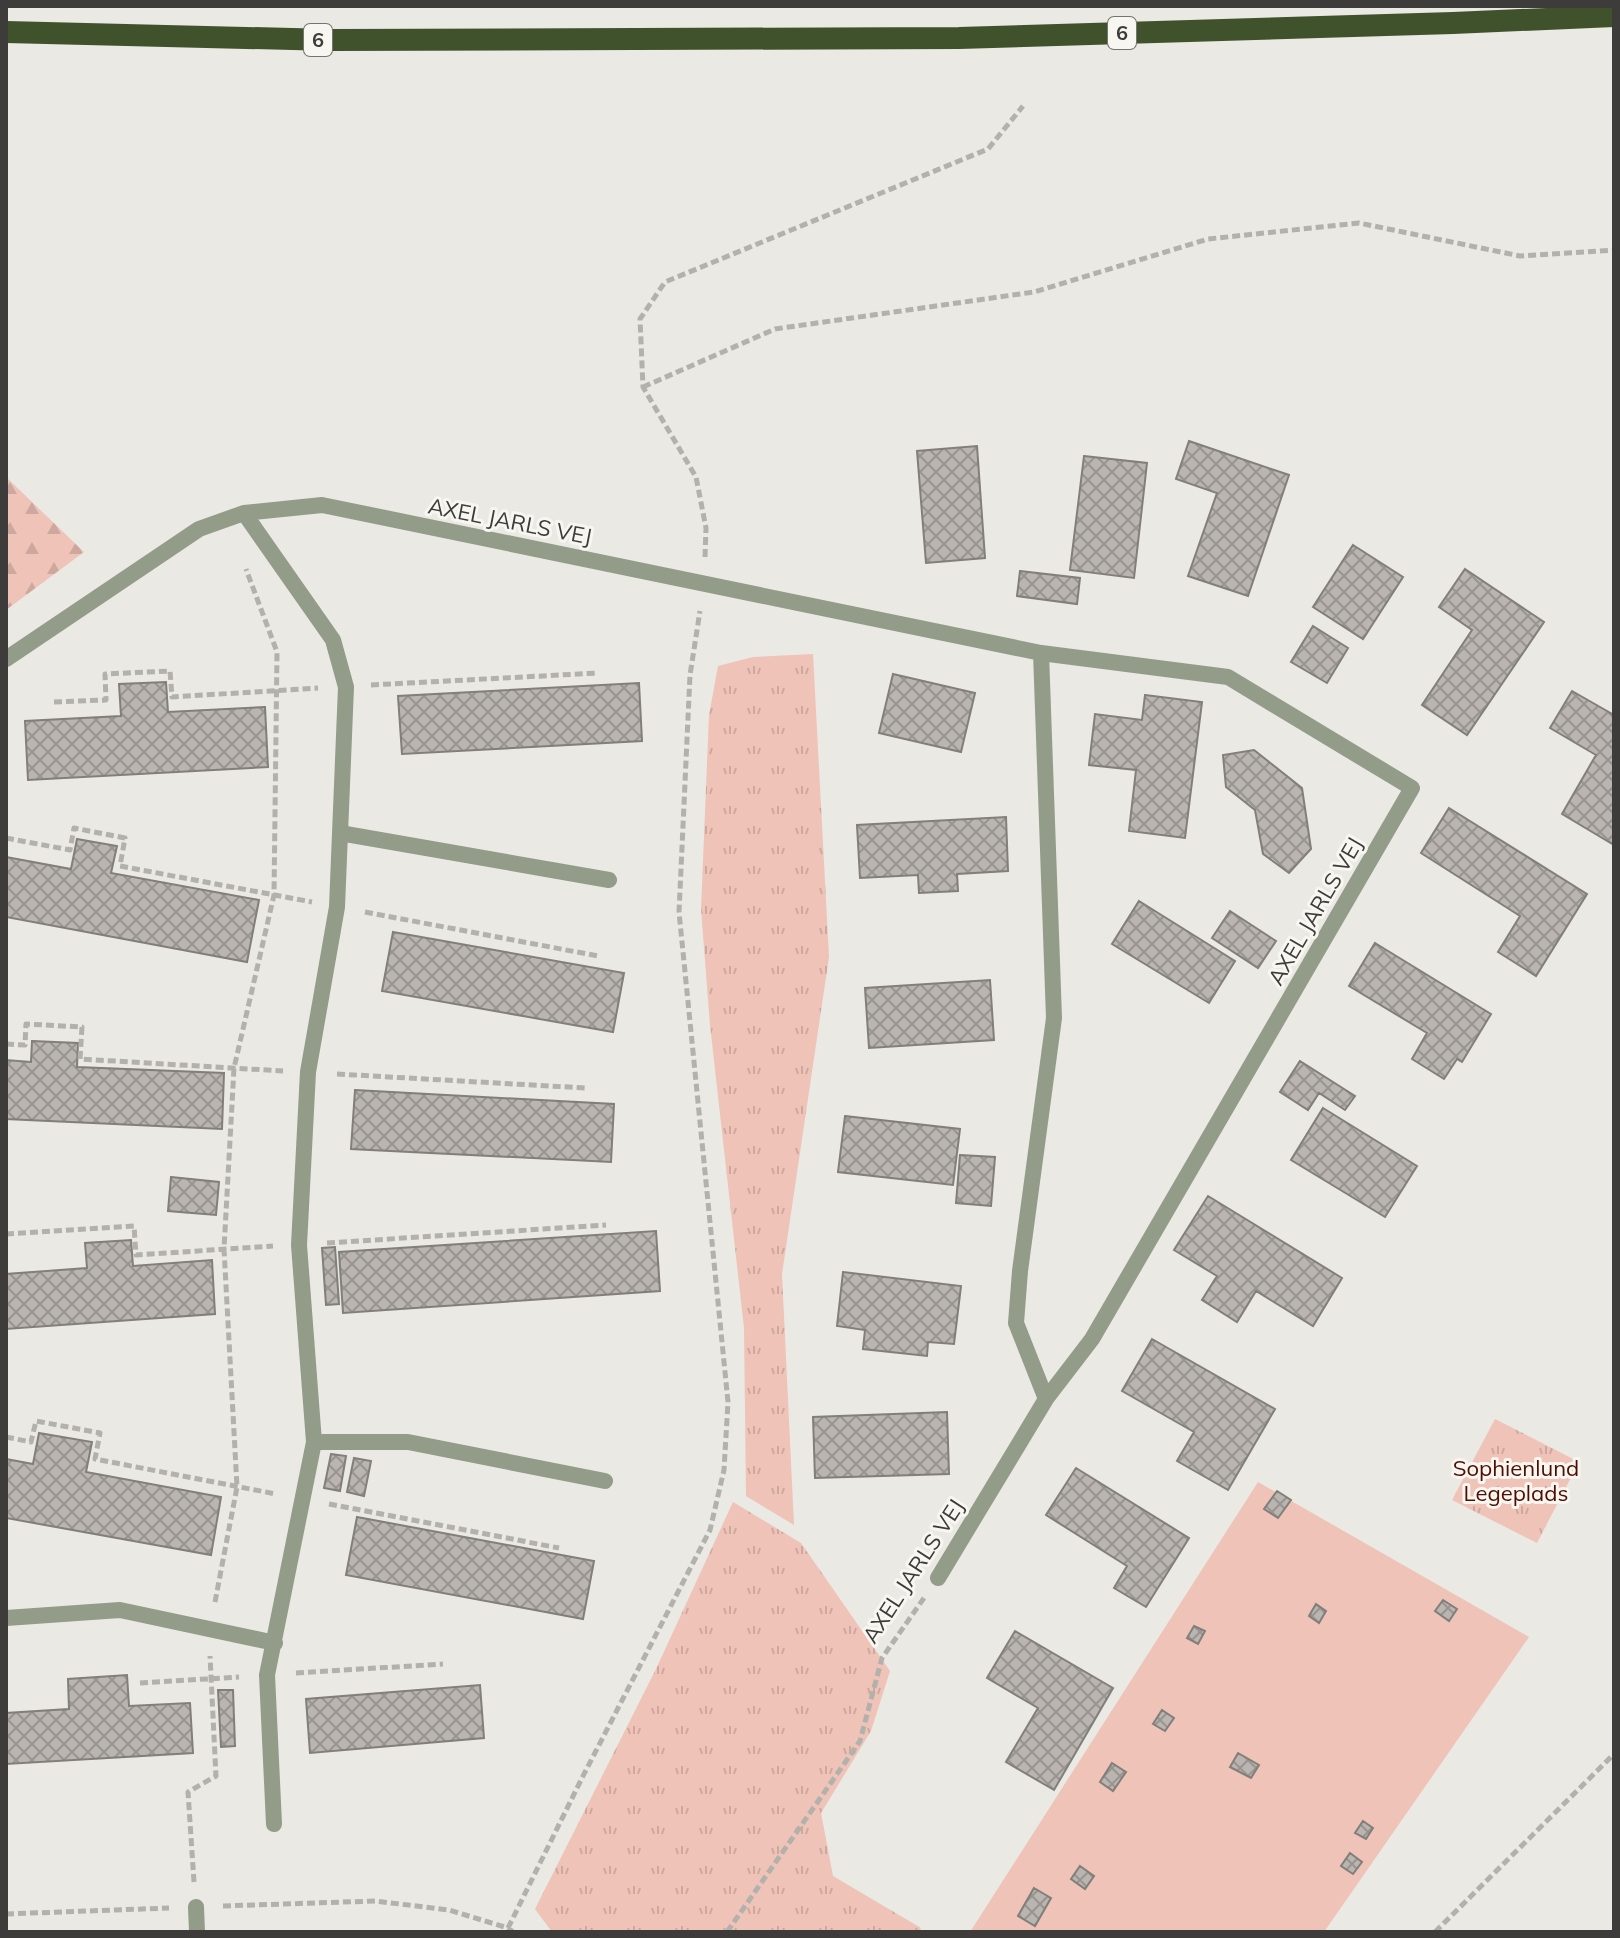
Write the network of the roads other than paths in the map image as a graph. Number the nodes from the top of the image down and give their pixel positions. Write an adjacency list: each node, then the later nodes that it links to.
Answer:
1 (1614, 16): 2 (highway, 6)
2 (6, 32)
3 (244, 513): 4 (street, AXEL JARLS VEJ); 5 (street, AXEL JARLS VEJ); 6 (street)
4 (1041, 653): 8 (street); 8 (street, AXEL JARLS VEJ)
5 (6, 659)
6 (340, 833): 7 (street); 9 (street)
7 (609, 880)
8 (1046, 1399): 11 (street, AXEL JARLS VEJ)
9 (314, 1442): 10 (street); 13 (street)
10 (605, 1481)
11 (938, 1578)
12 (6, 1618): 13 (street)
13 (275, 1643): 14 (street)
14 (274, 1824)
15 (196, 1907): 16 (street)
16 (197, 1932)

